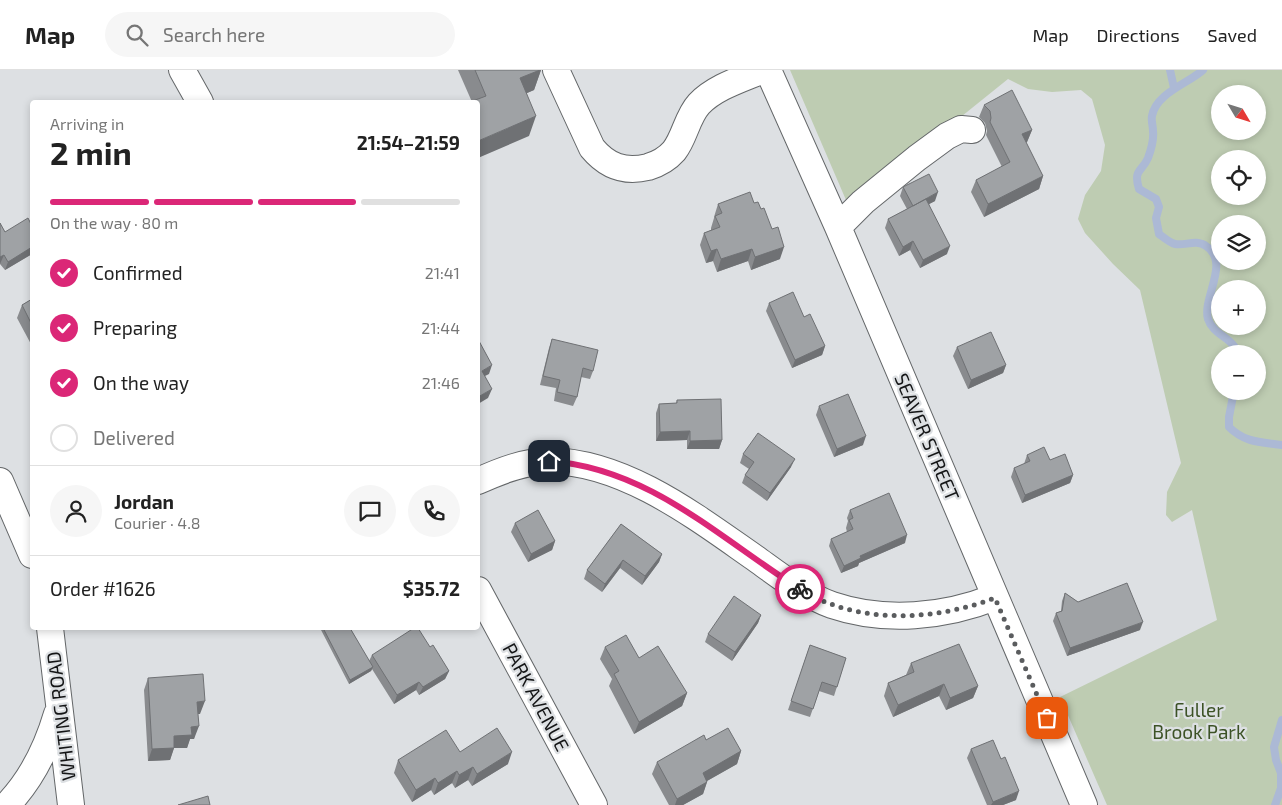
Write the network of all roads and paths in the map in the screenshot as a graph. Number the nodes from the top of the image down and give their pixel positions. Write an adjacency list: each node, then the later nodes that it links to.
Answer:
1 (182, 70): 5 (street)
2 (556, 70): 3 (street)
3 (763, 70)
4 (768, 70): 7 (street, SEAVER STREET)
5 (199, 100)
6 (972, 130): 7 (street)
7 (838, 227): 12 (street, SEAVER STREET)
8 (480, 480): 12 (street)
9 (0, 481): 10 (street)
10 (30, 550)
11 (480, 594): 17 (street, PARK AVENUE)
12 (995, 598): 18 (street, SEAVER STREET)
13 (50, 630): 14 (street, WHITING ROAD)
14 (60, 706): 15 (street); 16 (street, WHITING ROAD)
15 (7, 805)
16 (71, 805)
17 (594, 805)
18 (1084, 805)

